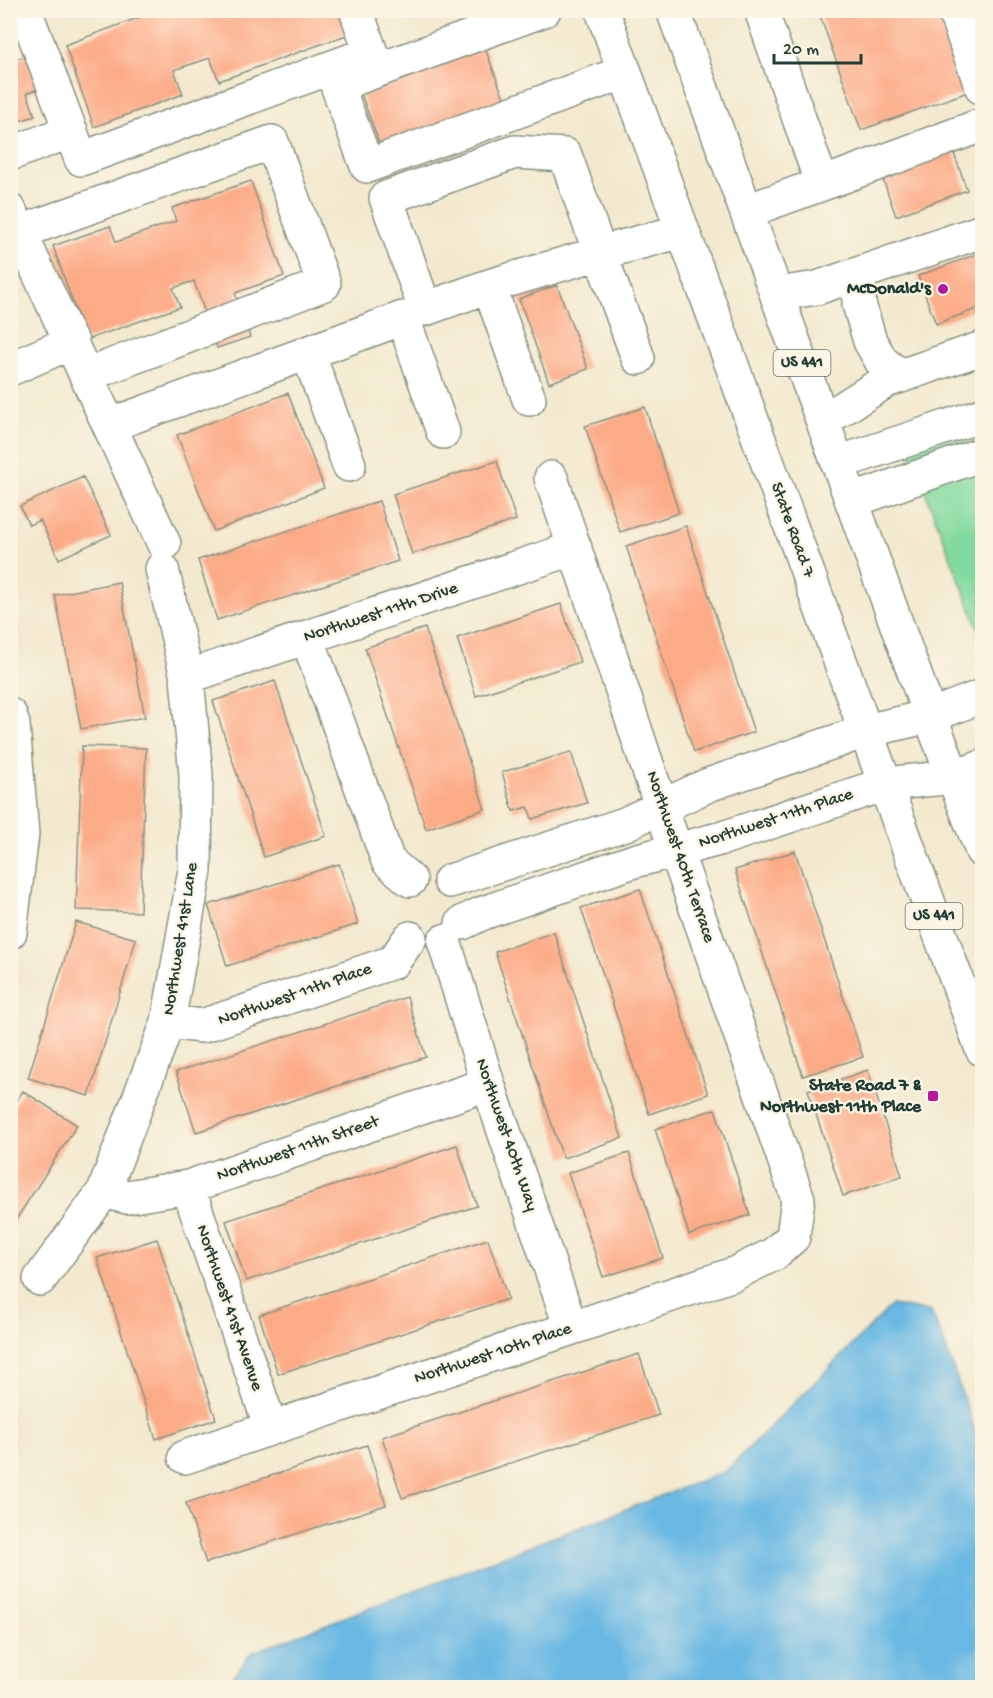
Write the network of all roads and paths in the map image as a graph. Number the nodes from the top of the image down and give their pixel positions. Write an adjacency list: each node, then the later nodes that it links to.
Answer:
1 (25, 10): 11 (street)
2 (356, 10): 11 (street)
3 (602, 10): 8 (street, State Road 7 / US 441)
4 (673, 10): 14 (street, US 441)
5 (761, 10): 13 (street)
6 (954, 10): 9 (street)
7 (532, 12): 8 (street)
8 (625, 72): 16 (street, State Road 7 / US 441)
9 (982, 88)
10 (982, 125): 13 (street)
11 (70, 131): 12 (street)
12 (10, 154)
13 (822, 184): 14 (street)
14 (747, 211): 21 (street, US 441)
15 (15, 221): 23 (street, Northwest 41st Lane); 28 (street)
16 (682, 231): 18 (street); 46 (street, State Road 7 / US 441)
17 (982, 231): 19 (street)
18 (600, 253): 20 (street); 22 (street); 26 (street)
19 (859, 274): 21 (street); 29 (street)
20 (489, 286): 22 (street); 30 (street)
21 (777, 294): 32 (street, US 441)
22 (414, 314): 25 (street); 34 (street)
23 (72, 342): 27 (street); 28 (street, Northwest 41st Lane)
24 (982, 348): 29 (street)
25 (308, 353): 33 (street); 37 (street)
26 (638, 358)
27 (10, 369)
28 (87, 375): 33 (street, Northwest 41st Lane)
29 (901, 376): 32 (street)
30 (529, 399)
31 (982, 415): 36 (street)
32 (823, 421): 36 (street, US 441)
33 (110, 425): 42 (street, Northwest 41st Lane)
34 (443, 432)
35 (982, 454): 39 (street)
36 (838, 463): 39 (street, US 441)
37 (349, 465)
38 (551, 478): 40 (street, Northwest 40th Terrace)
39 (852, 501): 45 (street, US 441)
40 (575, 548): 41 (street, Northwest 11th Drive); 49 (street, Northwest 40th Terrace)
41 (307, 637): 42 (street, Northwest 11th Drive); 52 (street)
42 (187, 677): 57 (street, Northwest 41st Lane)
43 (982, 696): 45 (street)
44 (10, 715): 54 (street)
45 (930, 716): 46 (street); 47 (street, US 441)
46 (866, 731): 48 (street, State Road 7 / US 441); 49 (street)
47 (968, 772): 48 (street, Northwest 11th Place); 51 (street, US 441)
48 (885, 784): 50 (street, Northwest 11th Place); 58 (street, State Road 7 / US 441)
49 (662, 806): 50 (street, Northwest 40th Terrace); 53 (street)
50 (676, 850): 55 (street, Northwest 11th Place); 62 (street, Northwest 40th Terrace)
51 (982, 851)
52 (410, 880): 53 (street); 56 (street)
53 (450, 880): 55 (street)
54 (10, 932)
55 (453, 932): 56 (street); 59 (street, Northwest 40th Way)
56 (410, 938): 57 (street, Northwest 11th Place)
57 (168, 1023): 61 (street, Northwest 41st Lane)
58 (982, 1049)
59 (488, 1084): 60 (street, Northwest 11th Street); 64 (street, Northwest 40th Way)
60 (188, 1187): 61 (street, Northwest 11th Street); 65 (street, Northwest 41st Avenue)
61 (105, 1191): 63 (street, Northwest 41st Lane)
62 (793, 1237): 64 (street, Northwest 10th Place)
63 (40, 1279)
64 (571, 1328): 65 (street, Northwest 10th Place)
65 (271, 1428): 66 (street, Northwest 10th Place)
66 (184, 1457)

